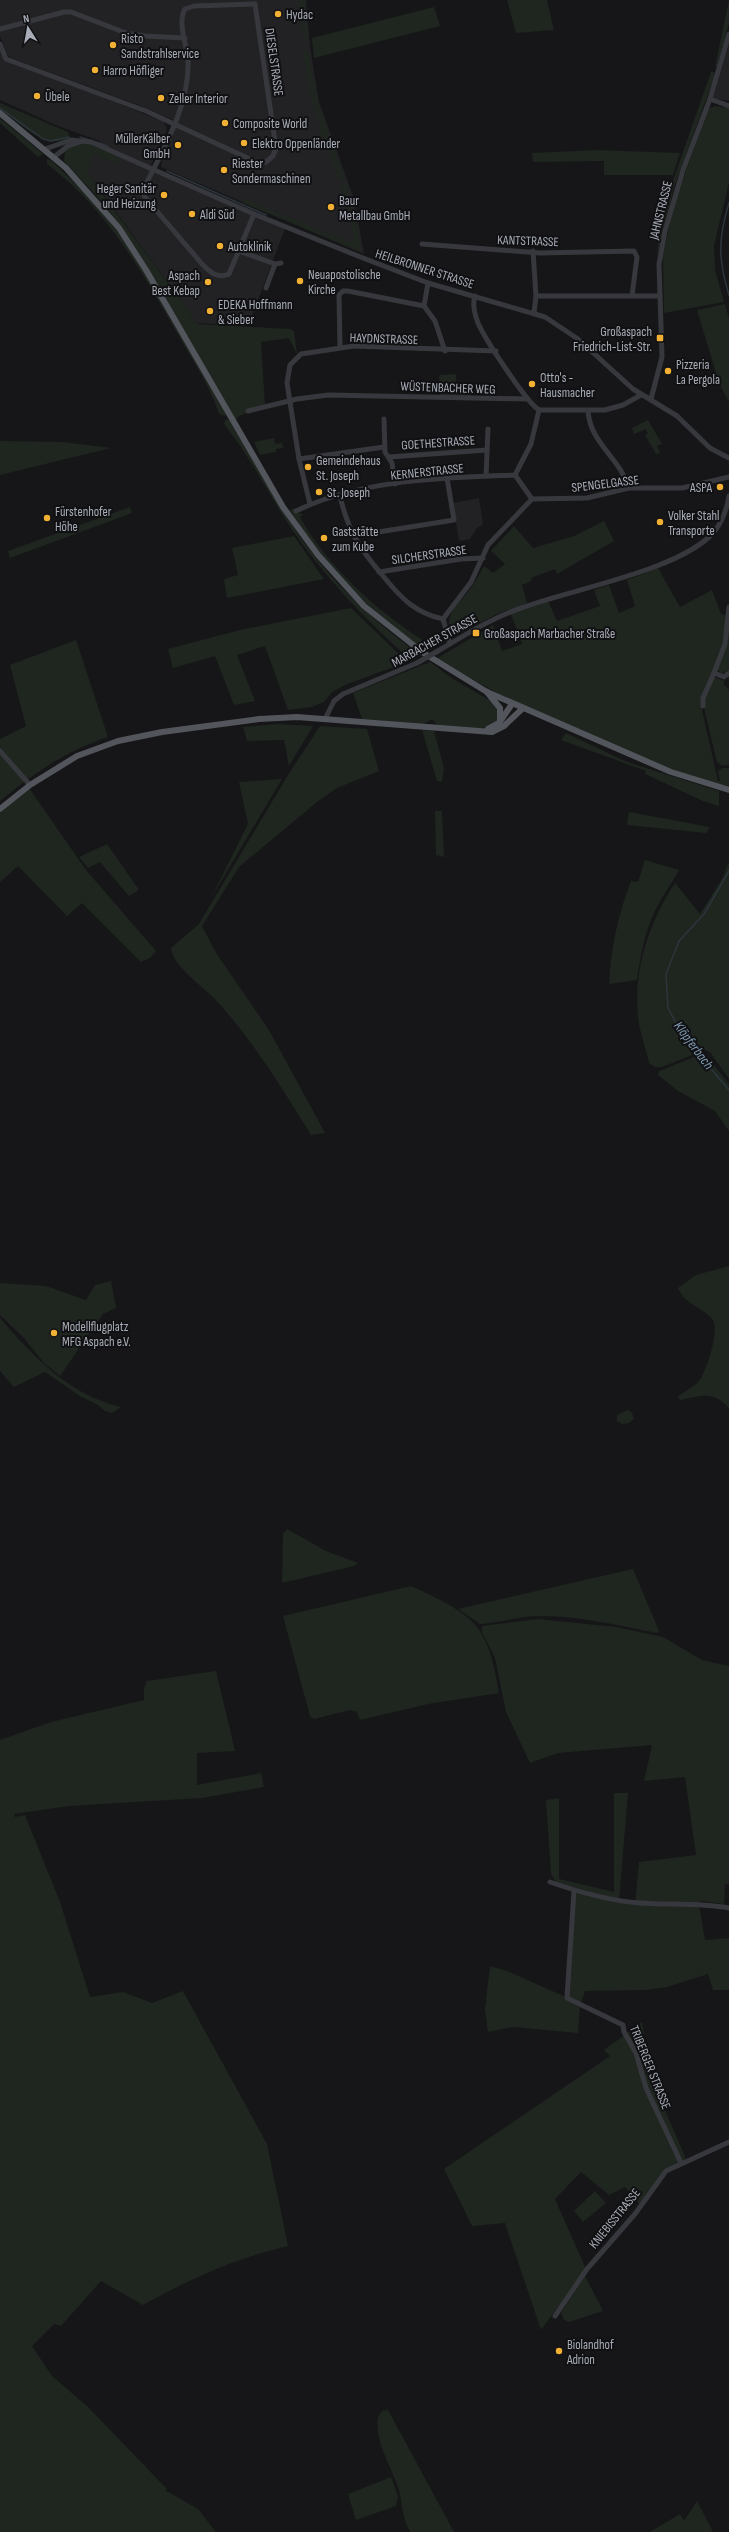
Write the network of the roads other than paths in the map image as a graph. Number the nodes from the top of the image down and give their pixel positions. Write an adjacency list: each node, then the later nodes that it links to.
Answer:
1 (257, 2): 4 (street); 9 (street, DIESELSTRASSE)
2 (0, 29): 4 (street)
3 (729, 34): 6 (street, JAHNSTRASSE)
4 (185, 38): 9 (street)
5 (0, 44): 9 (street, DIESELSTRASSE)
6 (710, 99): 7 (street); 23 (street, JAHNSTRASSE)
7 (729, 106)
8 (0, 113): 11 (main road)
9 (173, 125): 13 (street)
10 (85, 140): 11 (street, HEILBRONNER STRASSE); 12 (street); 13 (street, HEILBRONNER STRASSE)
11 (45, 149): 12 (main road)
12 (54, 157): 62 (main road)
13 (153, 170): 14 (street, HEILBRONNER STRASSE); 16 (street)
14 (254, 214): 16 (street); 18 (street, HEILBRONNER STRASSE)
15 (422, 244): 17 (street, KANTSTRASSE)
16 (239, 251): 19 (street)
17 (533, 252): 21 (street); 22 (street, KANTSTRASSE)
18 (428, 283): 20 (street, HEILBRONNER STRASSE); 24 (street)
19 (266, 288)
20 (475, 296): 25 (street, HEILBRONNER STRASSE); 28 (street)
21 (536, 296): 22 (street); 25 (street)
22 (632, 296): 23 (street)
23 (659, 296): 31 (street, JAHNSTRASSE)
24 (424, 306): 26 (street); 27 (street)
25 (534, 313): 29 (street, HEILBRONNER STRASSE)
26 (340, 347): 27 (street, HAYDNSTRASSE); 32 (street, HAYDNSTRASSE)
27 (445, 351): 28 (street, HAYDNSTRASSE)
28 (496, 351): 30 (street)
29 (641, 395): 31 (street, HEILBRONNER STRASSE); 35 (street)
30 (527, 399): 32 (street, WÜSTENBACHER WEG); 33 (street)
31 (651, 399): 41 (street, HEILBRONNER STRASSE)
32 (290, 401): 34 (street, WÜSTENBACHER WEG); 42 (street, HAYDNSTRASSE)
33 (539, 410): 35 (street); 43 (street)
34 (248, 411)
35 (588, 411): 48 (street)
36 (384, 419): 38 (street)
37 (488, 429): 39 (street)
38 (384, 447): 40 (street); 42 (street)
39 (487, 450): 40 (street, GOETHESTRASSE); 44 (street)
40 (389, 457): 47 (street)
41 (729, 458)
42 (299, 459): 52 (street, HAYDNSTRASSE)
43 (515, 475): 44 (street, KERNERSTRASSE); 51 (street)
44 (486, 476): 46 (street, KERNERSTRASSE)
45 (729, 477): 48 (street, SPENGELGASSE)
46 (447, 478): 47 (street, KERNERSTRASSE); 54 (street)
47 (394, 484): 49 (street, KERNERSTRASSE)
48 (629, 488): 51 (street, SPENGELGASSE)
49 (340, 496): 52 (street, KERNERSTRASSE); 54 (street)
50 (729, 496): 59 (street, MARBACHER STRASSE)
51 (532, 499): 55 (street)
52 (310, 504): 53 (street, KERNERSTRASSE)
53 (296, 511)
54 (353, 536): 56 (street)
55 (483, 558): 56 (street, SILCHERSTRASSE); 58 (street)
56 (379, 572): 58 (street)
57 (729, 607): 60 (street)
58 (443, 619): 59 (street)
59 (450, 644): 66 (street, MARBACHER STRASSE, bridge)
60 (714, 673): 61 (street); 64 (street)
61 (729, 673)
62 (487, 692): 63 (main road); 67 (main road)
63 (512, 704): 65 (main road); 67 (main road)
64 (702, 706)
65 (522, 708): 68 (main road); 71 (main road)
66 (325, 719): 68 (main road); 70 (main road)
67 (499, 723): 68 (main road)
68 (482, 731)
69 (0, 751): 70 (street)
70 (30, 784): 72 (main road)
71 (729, 790)
72 (0, 809)
73 (550, 1882): 74 (street)
74 (574, 1891): 75 (street); 77 (street, TRIBERGER STRASSE)
75 (729, 1908)
76 (729, 2142): 77 (street, KNIEBISSTRASSE)
77 (681, 2163): 78 (street, KNIEBISSTRASSE)
78 (555, 2316)

